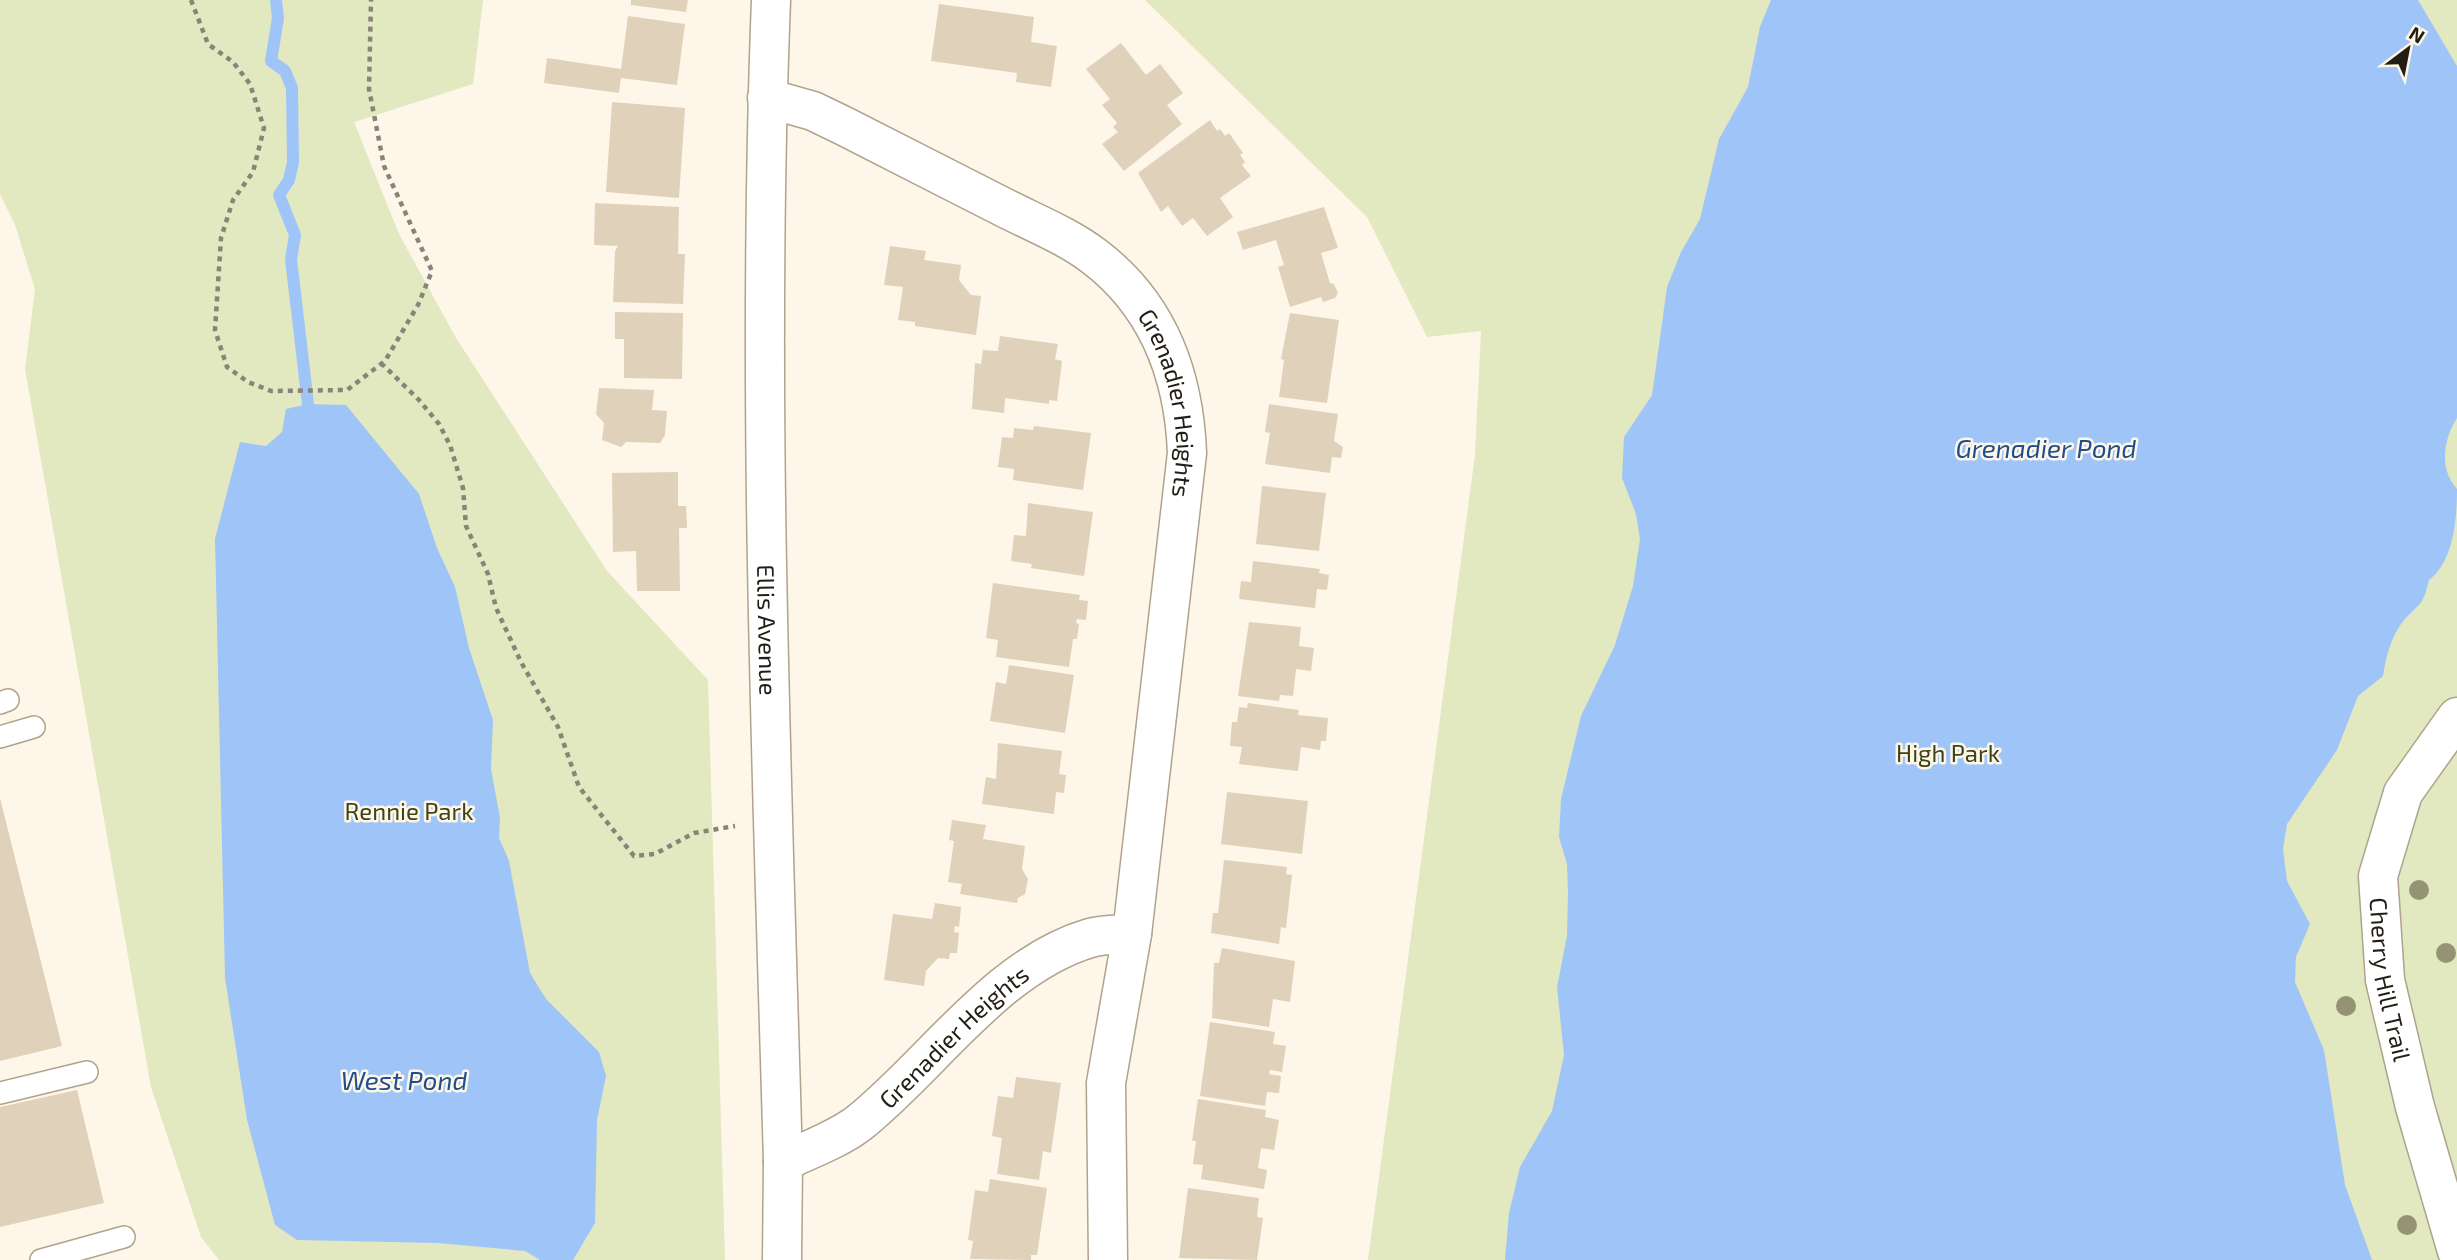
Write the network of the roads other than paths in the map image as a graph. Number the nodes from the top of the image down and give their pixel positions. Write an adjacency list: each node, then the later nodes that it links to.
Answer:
1 (771, 0): 2 (street, Ellis Avenue)
2 (767, 98): 6 (street, Grenadier Heights); 9 (street, Ellis Avenue)
3 (2457, 717): 11 (street, Cherry Hill Trail)
4 (34, 727): 5 (lane)
5 (0, 737)
6 (1132, 934): 9 (street, Grenadier Heights); 14 (street, Grenadier Heights)
7 (87, 1072): 8 (lane)
8 (0, 1093)
9 (783, 1162): 13 (street, Ellis Avenue)
10 (124, 1237): 12 (lane)
11 (2457, 1251)
12 (41, 1260)
13 (782, 1260)
14 (1108, 1260)

